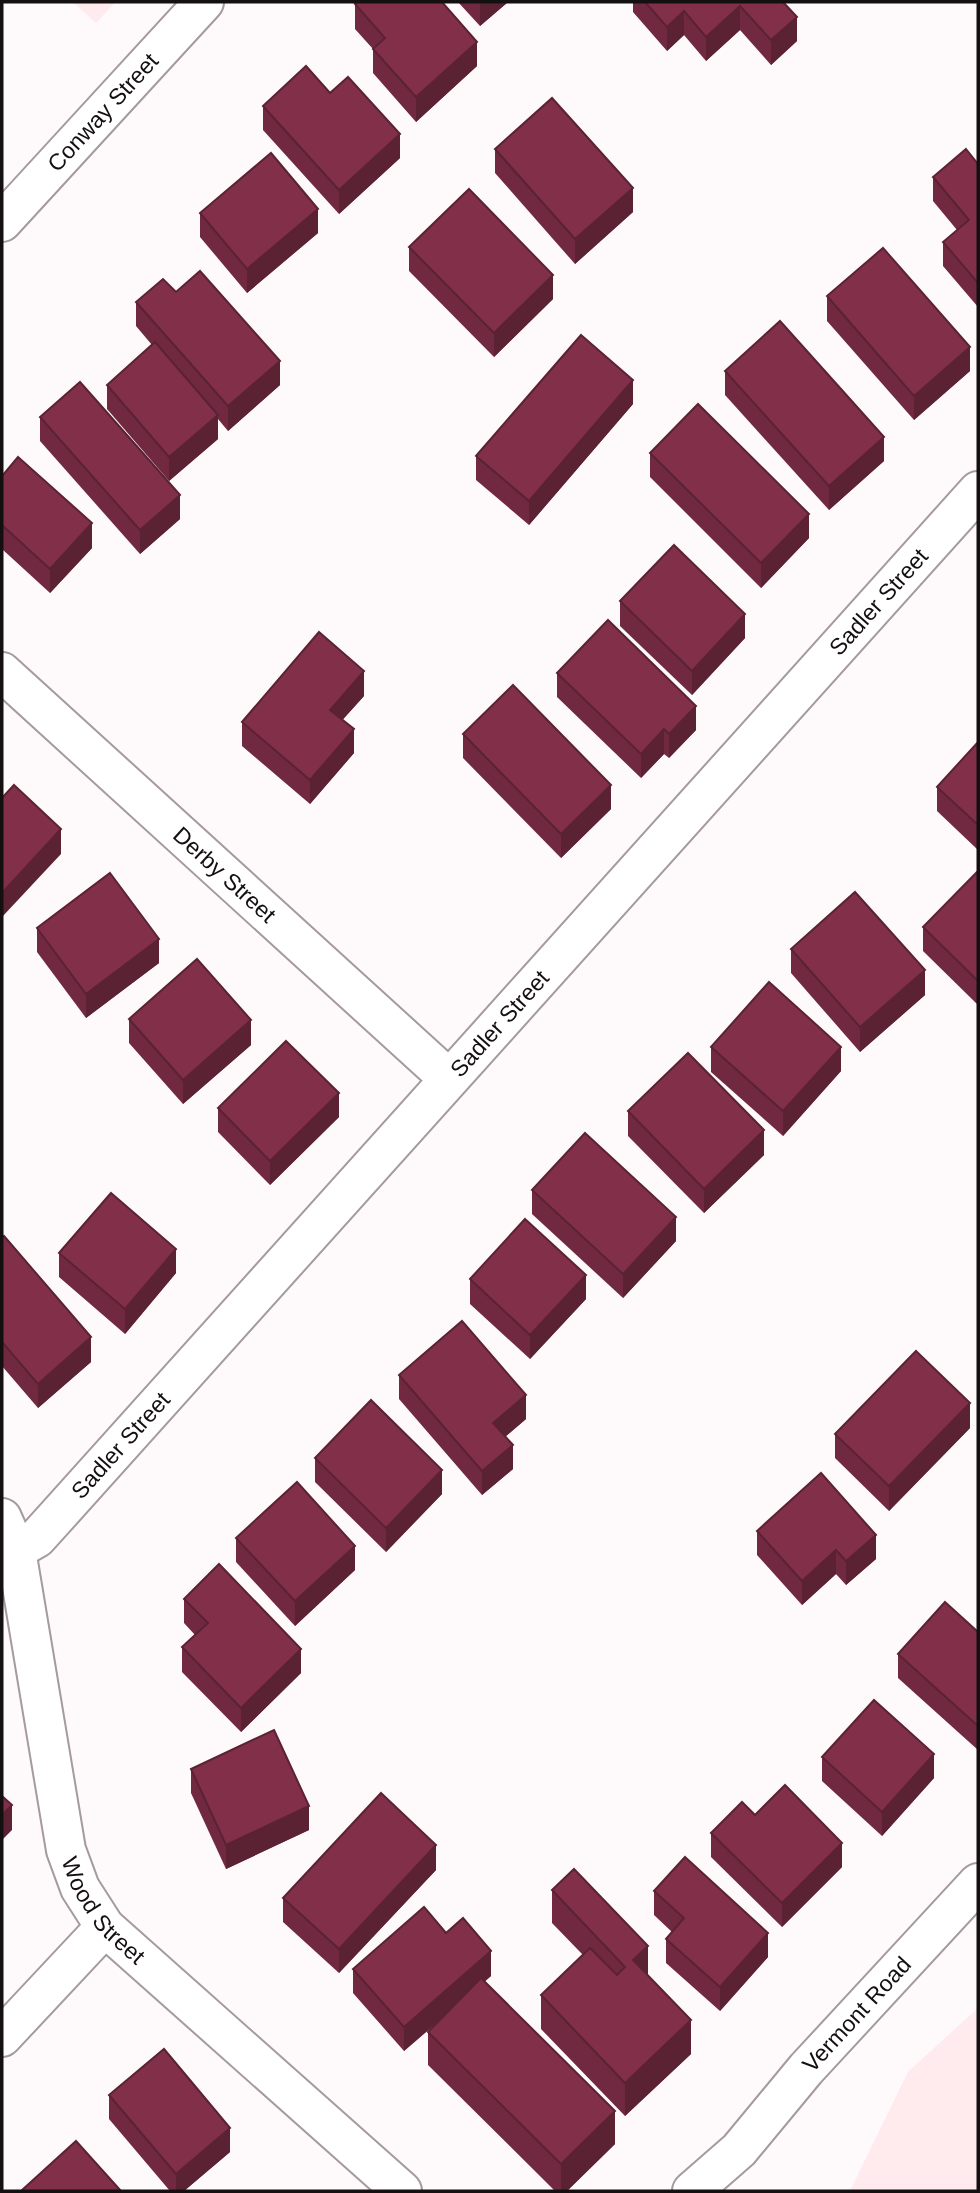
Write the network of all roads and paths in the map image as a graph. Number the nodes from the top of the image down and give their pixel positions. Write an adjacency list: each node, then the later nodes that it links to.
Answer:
1 (204, 2): 2 (street, Conway Street)
2 (2, 222)
3 (978, 491): 5 (street, Sadler Street)
4 (2, 672): 5 (street, Derby Street)
5 (448, 1078): 6 (street, Sadler Street)
6 (9, 1534): 8 (street, Wood Street)
7 (978, 1883): 10 (street, Vermont Road)
8 (104, 1927): 9 (street); 11 (street, Wood Street)
9 (2, 2037)
10 (739, 2150): 12 (street, Vermont Road); 13 (street, Vermont Road)
11 (402, 2191)
12 (692, 2191)
13 (723, 2191)

